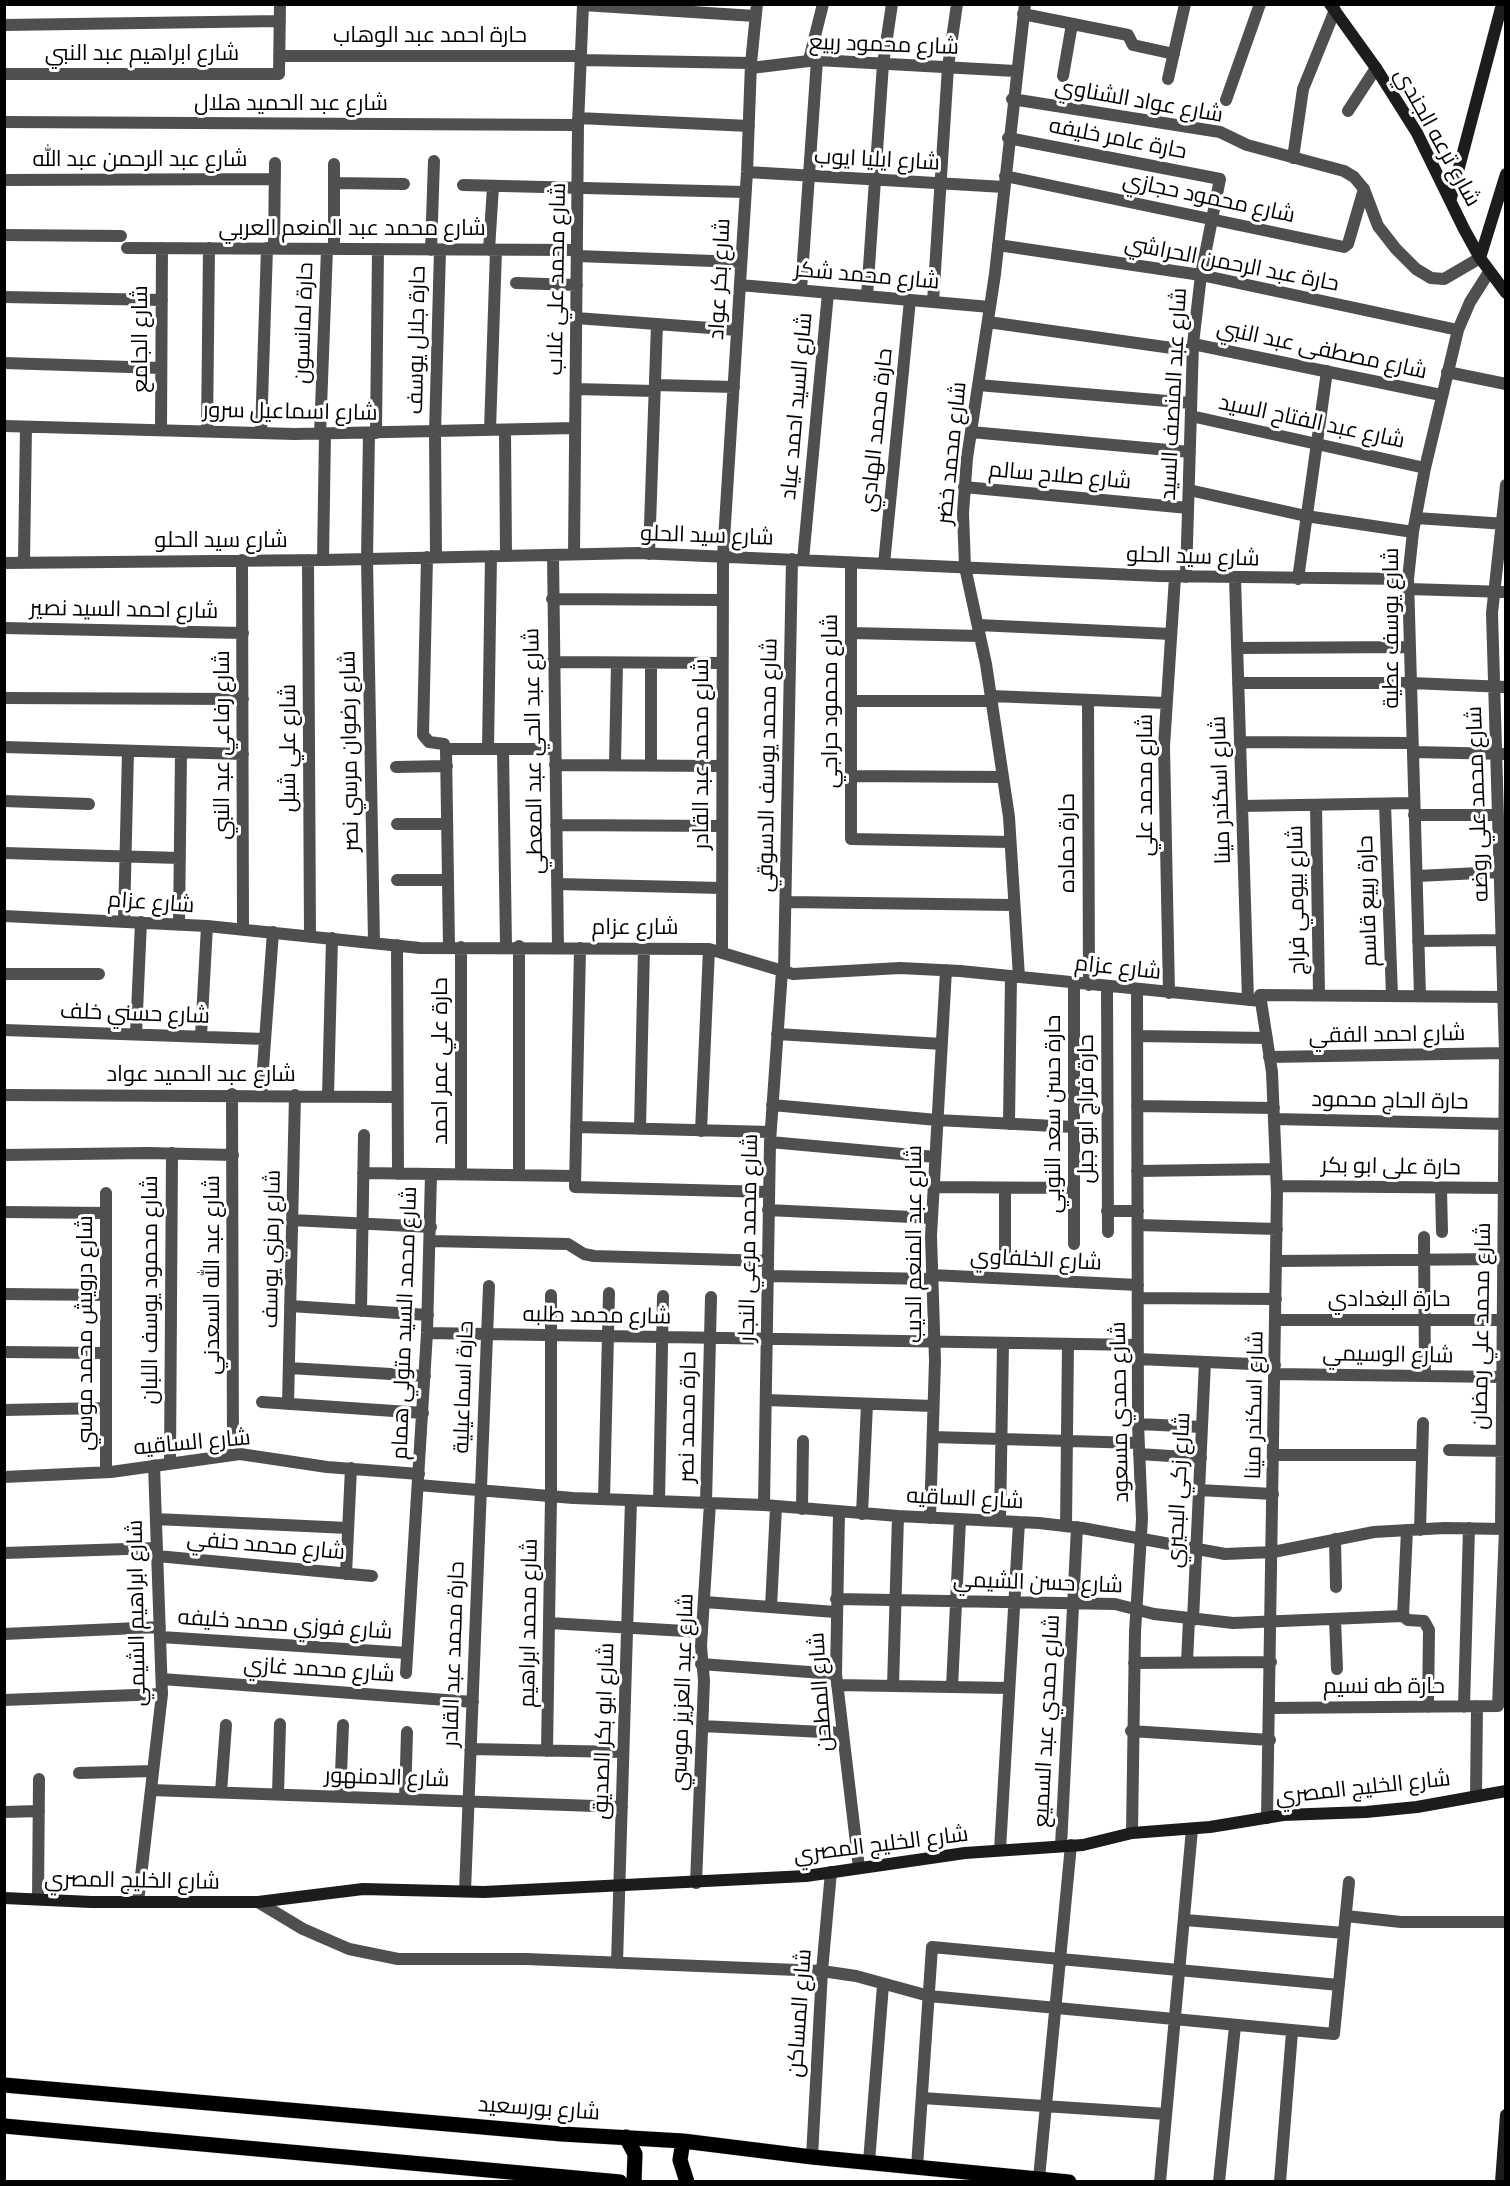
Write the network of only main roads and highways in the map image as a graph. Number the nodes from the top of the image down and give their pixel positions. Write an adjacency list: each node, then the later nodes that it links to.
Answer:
1 (4, 2085): 3 (main road, شارع بورسعيد)
2 (4, 2126): 5 (main road)
3 (626, 2137): 4 (main road, شارع بورسعيد); 6 (main road)
4 (683, 2141): 7 (main road); 8 (main road, شارع بورسعيد)
5 (620, 2181)
6 (634, 2181)
7 (687, 2181)
8 (1069, 2181)

